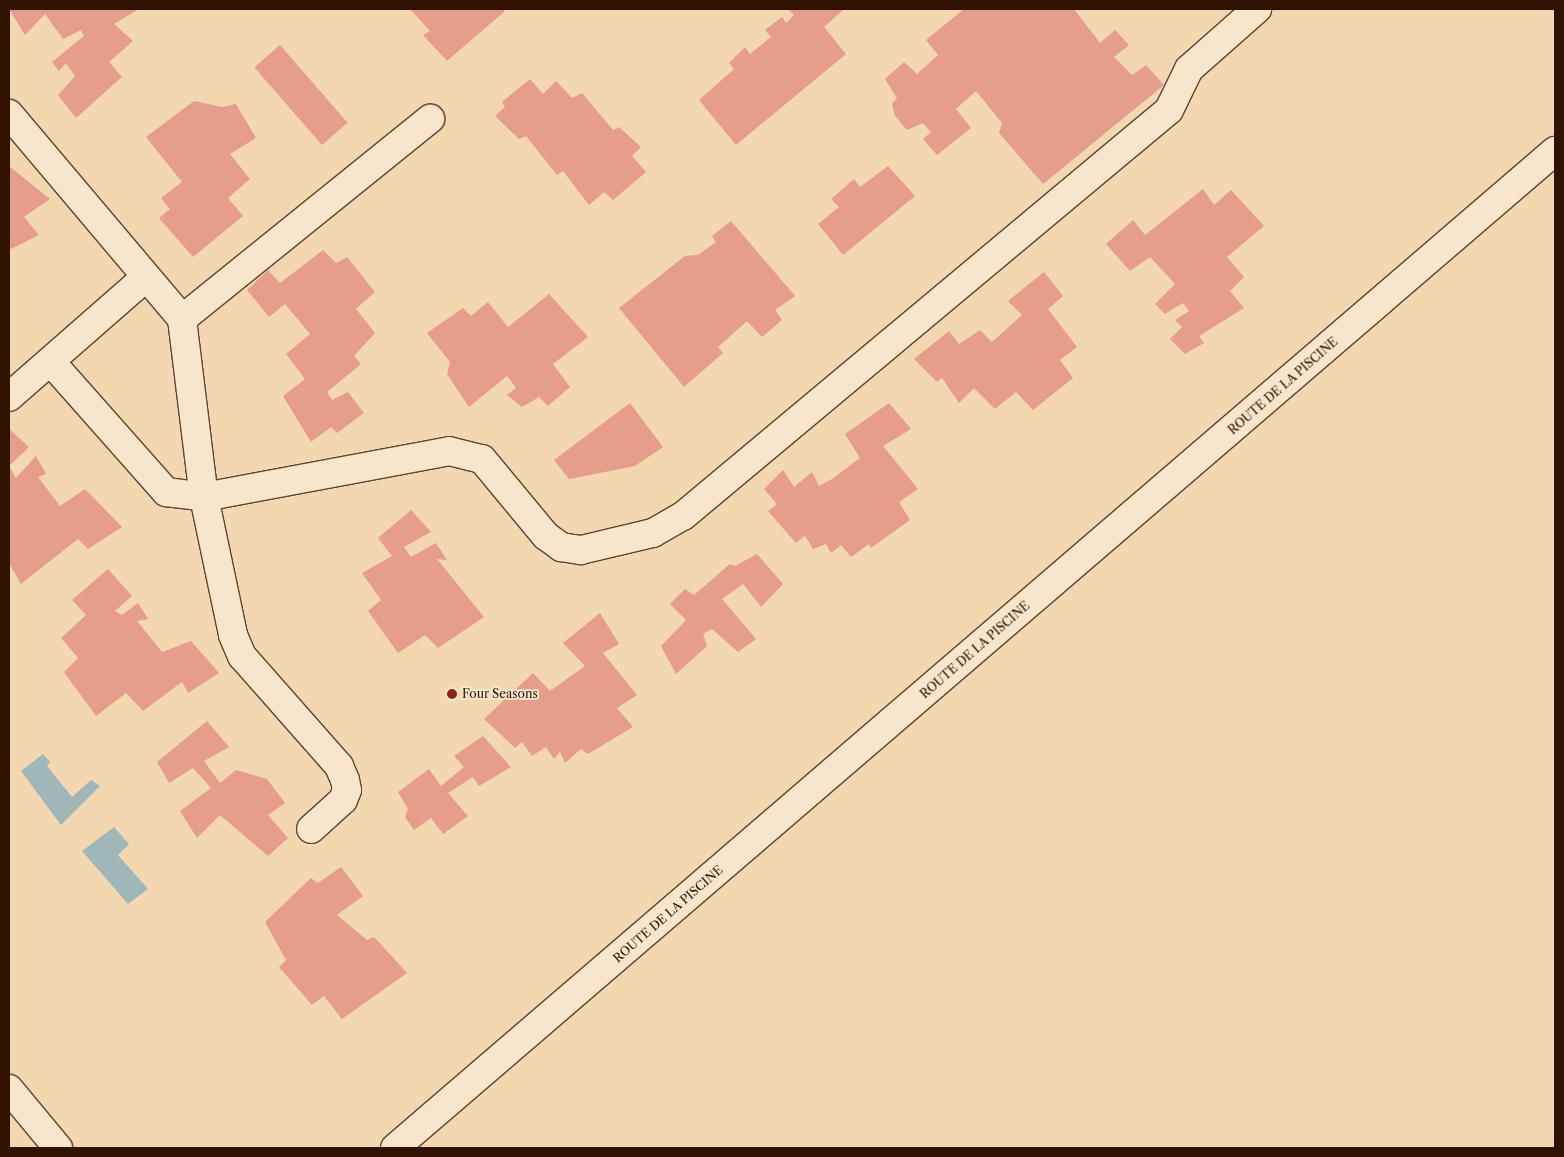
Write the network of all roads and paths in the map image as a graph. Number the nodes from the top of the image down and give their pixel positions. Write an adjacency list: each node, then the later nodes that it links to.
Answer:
1 (1258, 9): 9 (street)
2 (9, 114): 5 (street)
3 (430, 119): 6 (street)
4 (1555, 151): 13 (street, ROUTE DE LA PISCINE)
5 (146, 278): 6 (street); 7 (street)
6 (182, 319): 9 (street)
7 (51, 362): 8 (street); 9 (street)
8 (9, 397)
9 (204, 497): 10 (street)
10 (311, 829)
11 (9, 1089): 12 (street)
12 (58, 1148)
13 (395, 1148)

